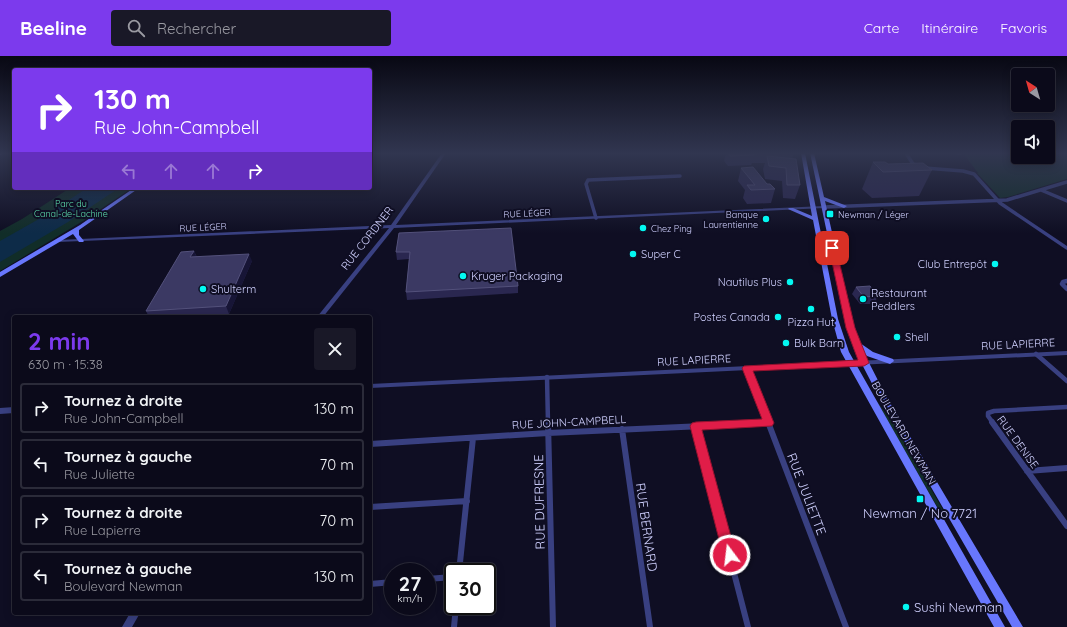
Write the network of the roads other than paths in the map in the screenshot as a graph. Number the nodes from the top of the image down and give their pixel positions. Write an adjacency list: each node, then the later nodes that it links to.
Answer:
1 (425, 180): 18 (street, RUE CORDNER)
2 (592, 180): 16 (street)
3 (808, 180): 14 (main road, BOULEVARD NEWMAN)
4 (818, 180): 9 (main road, BOULEVARD NEWMAN)
5 (980, 180): 10 (street)
6 (1067, 182): 8 (street, RUE LÉGER)
7 (134, 190): 19 (main road)
8 (1041, 190): 10 (street, RUE LÉGER); 11 (street)
9 (822, 198): 12 (main road); 13 (main road, BOULEVARD NEWMAN)
10 (996, 200): 12 (street, RUE LÉGER); 22 (street)
11 (1067, 201)
12 (844, 206): 13 (street, RUE LÉGER)
13 (824, 207): 14 (street, RUE LÉGER); 27 (main road, BOULEVARD NEWMAN)
14 (813, 208): 15 (street, RUE LÉGER); 17 (main road, BOULEVARD NEWMAN)
15 (791, 209): 16 (street, RUE LÉGER); 17 (main road)
16 (596, 218): 18 (street, RUE LÉGER)
17 (815, 219): 32 (main road, BOULEVARD NEWMAN)
18 (391, 227): 21 (street, RUE LÉGER); 26 (street, RUE CORDNER)
19 (76, 230): 20 (main road); 21 (main road)
20 (58, 241): 21 (street, RUE LÉGER); 23 (main road)
21 (81, 241)
22 (1067, 248)
23 (0, 275)
24 (1067, 280): 25 (street)
25 (1067, 289)
26 (322, 315)
27 (855, 344): 30 (main road); 31 (main road, BOULEVARD NEWMAN)
28 (1067, 353): 29 (street, RUE LAPIERRE)
29 (1036, 354): 30 (street, RUE LAPIERRE); 35 (street)
30 (890, 361): 31 (street, RUE LAPIERRE)
31 (864, 363): 32 (street, RUE LAPIERRE); 63 (main road, BOULEVARD NEWMAN)
32 (851, 364): 33 (street, RUE LAPIERRE); 62 (main road, BOULEVARD NEWMAN)
33 (747, 368): 34 (street, RUE LAPIERRE); 40 (street, RUE JULIETTE)
34 (547, 377): 36 (street, RUE LAPIERRE); 43 (street, RUE DUFRESNE)
35 (1067, 381)
36 (372, 386)
37 (1067, 407): 47 (street, RUE DENISE)
38 (12, 410): 39 (street)
39 (0, 411)
40 (768, 423): 41 (street, RUE JOHN-CAMPBELL); 61 (street, RUE JULIETTE)
41 (696, 426): 42 (street, RUE JOHN-CAMPBELL); 60 (street)
42 (622, 429): 43 (street, RUE JOHN-CAMPBELL); 59 (street, RUE BERNARD)
43 (548, 433): 44 (street, RUE JOHN-CAMPBELL); 58 (street, RUE DUFRESNE)
44 (473, 438): 45 (street, RUE JOHN-CAMPBELL); 48 (street)
45 (372, 444)
46 (1067, 468): 47 (street)
47 (1027, 471): 50 (street, RUE DENISE)
48 (467, 501): 49 (street); 51 (street)
49 (372, 507)
50 (1067, 526)
51 (460, 563)
52 (384, 583): 53 (street)
53 (372, 584)
54 (134, 615): 56 (street)
55 (455, 615): 57 (street)
56 (127, 627)
57 (454, 627)
58 (553, 627)
59 (650, 627)
60 (748, 627)
61 (846, 627)
62 (1000, 627)
63 (1018, 627)

